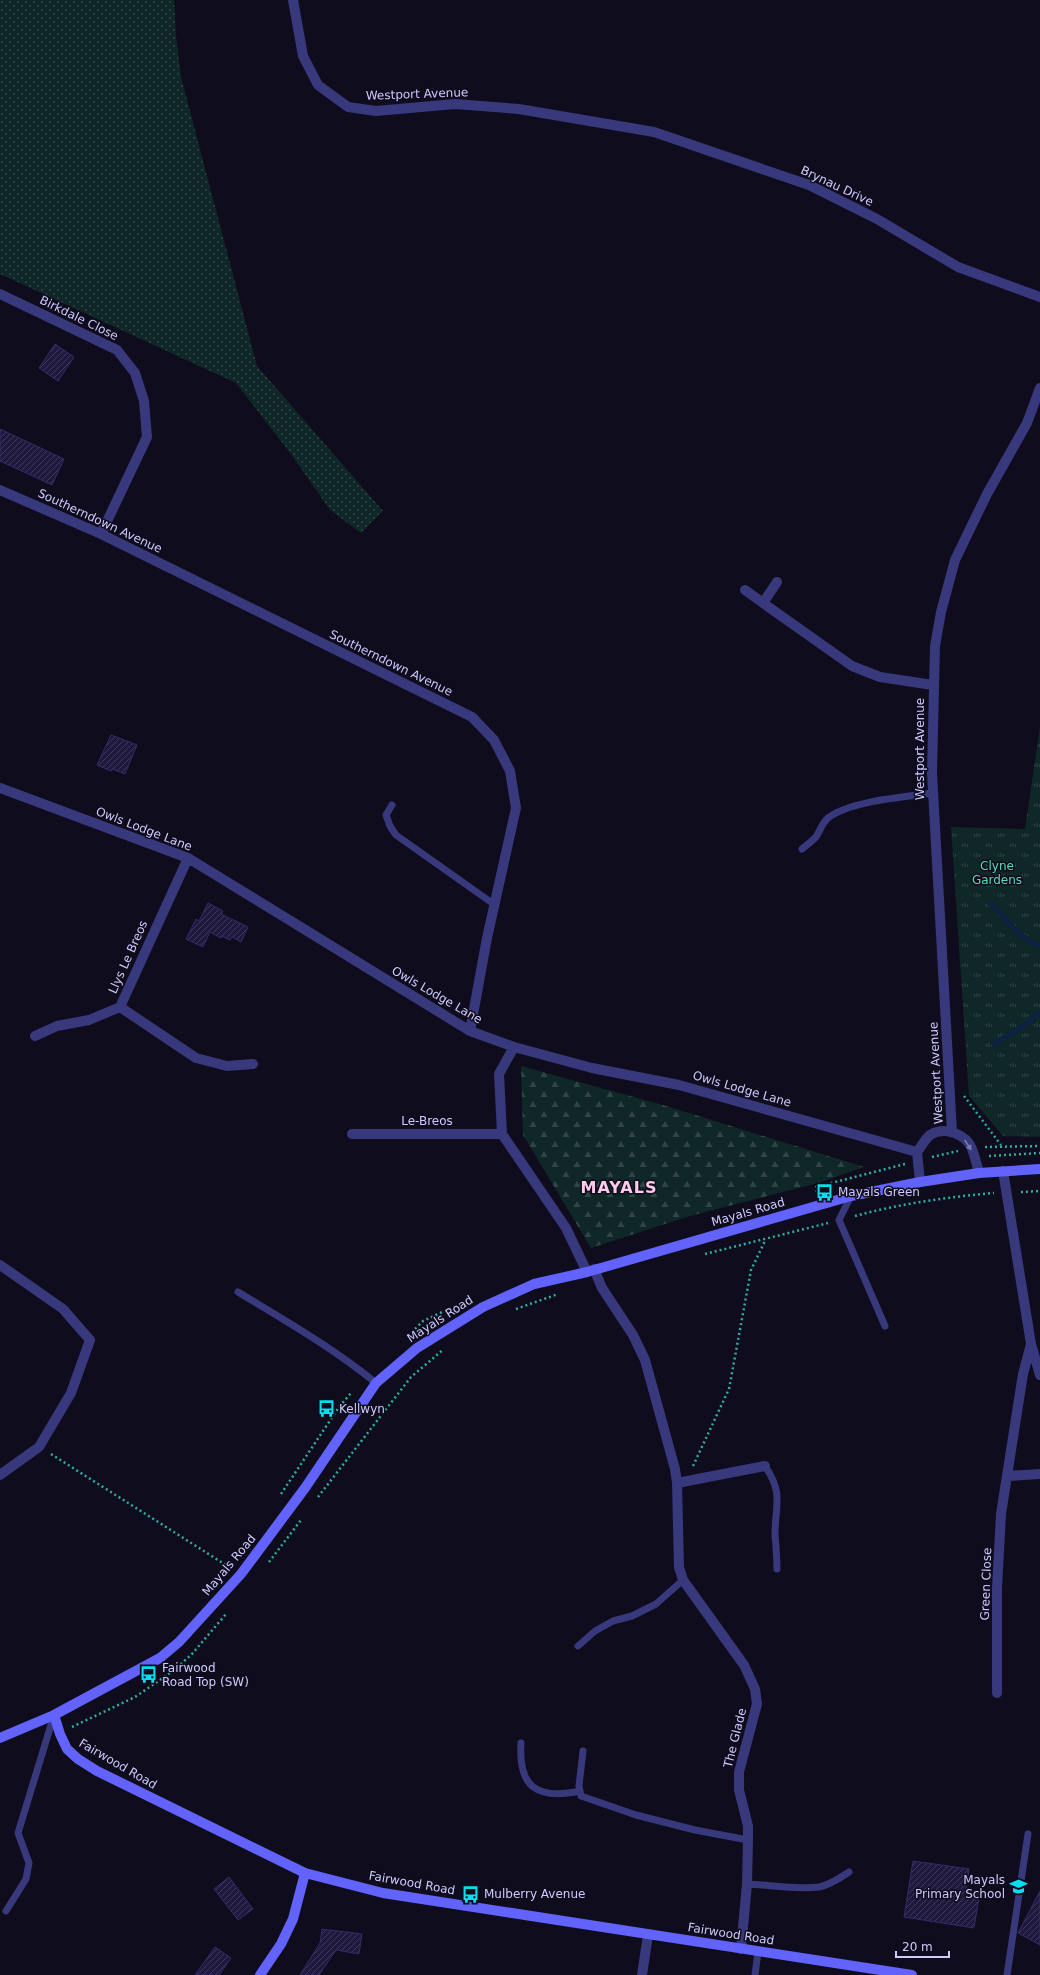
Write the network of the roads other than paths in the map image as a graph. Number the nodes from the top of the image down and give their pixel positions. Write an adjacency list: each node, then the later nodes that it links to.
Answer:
1 (293, 0): 2 (street, Westport Avenue)
2 (589, 120): 4 (street, Brynau Drive)
3 (0, 294): 7 (street, Birkdale Close)
4 (1040, 297)
5 (1040, 388): 11 (street, Westport Avenue)
6 (0, 490): 7 (street, Southerndown Avenue)
7 (102, 534): 17 (street, Southerndown Avenue)
8 (777, 582): 10 (street)
9 (745, 590): 10 (street)
10 (763, 603): 11 (street)
11 (933, 685): 13 (street, Westport Avenue)
12 (0, 788): 16 (street, Owls Lodge Lane)
13 (933, 793): 15 (lane); 23 (street, Westport Avenue)
14 (392, 805): 17 (lane)
15 (802, 849)
16 (188, 858): 18 (street, Llys Le Breos); 19 (street, Owls Lodge Lane)
17 (495, 905): 19 (street, Southerndown Avenue)
18 (120, 1007): 20 (street, Llys Le Breos); 22 (street)
19 (470, 1031): 21 (street, Owls Lodge Lane)
20 (35, 1036)
21 (514, 1047): 25 (street); 26 (street, Owls Lodge Lane)
22 (253, 1064)
23 (952, 1132): 26 (street); 29 (street, one-way to 29)
24 (352, 1134): 25 (street, Le-Breos)
25 (502, 1134): 33 (street)
26 (917, 1152): 30 (street)
27 (1040, 1169): 28 (main road, Mayals Road)
28 (1004, 1171): 29 (main road, Mayals Road); 36 (street, Green Close)
29 (979, 1173): 30 (main road, Mayals Road)
30 (920, 1182): 31 (main road, Mayals Road)
31 (851, 1196): 33 (main road, Mayals Road); 35 (lane)
32 (0, 1265): 41 (street)
33 (590, 1271): 38 (main road, Mayals Road); 43 (street)
34 (238, 1292): 38 (lane)
35 (885, 1326)
36 (1031, 1344): 37 (street, Green Close); 42 (street, Green Close)
37 (1040, 1375)
38 (376, 1383): 48 (main road, Mayals Road)
39 (764, 1466): 43 (street); 44 (lane)
40 (1040, 1474): 42 (street)
41 (0, 1475)
42 (1008, 1476): 47 (street, Green Close)
43 (677, 1483): 45 (street, The Glade)
44 (778, 1569)
45 (683, 1580): 46 (lane); 54 (street, The Glade)
46 (578, 1646)
47 (997, 1693)
48 (54, 1715): 49 (main road, Mayals Road); 56 (main road, Fairwood Road); 58 (lane)
49 (0, 1738)
50 (521, 1743): 52 (lane)
51 (583, 1751): 52 (lane)
52 (580, 1791): 54 (lane)
53 (1028, 1834): 66 (lane)
54 (748, 1840): 57 (street, The Glade)
55 (849, 1872): 57 (lane)
56 (305, 1873): 59 (main road, Fairwood Road); 62 (main road)
57 (747, 1884): 60 (street, The Glade)
58 (6, 1911)
59 (648, 1935): 60 (main road, Fairwood Road); 63 (street)
60 (741, 1949): 61 (main road, Fairwood Road)
61 (758, 1952): 64 (lane); 65 (main road, Fairwood Road)
62 (260, 1975)
63 (642, 1975)
64 (755, 1975)
65 (912, 1975)
66 (1007, 1975)

